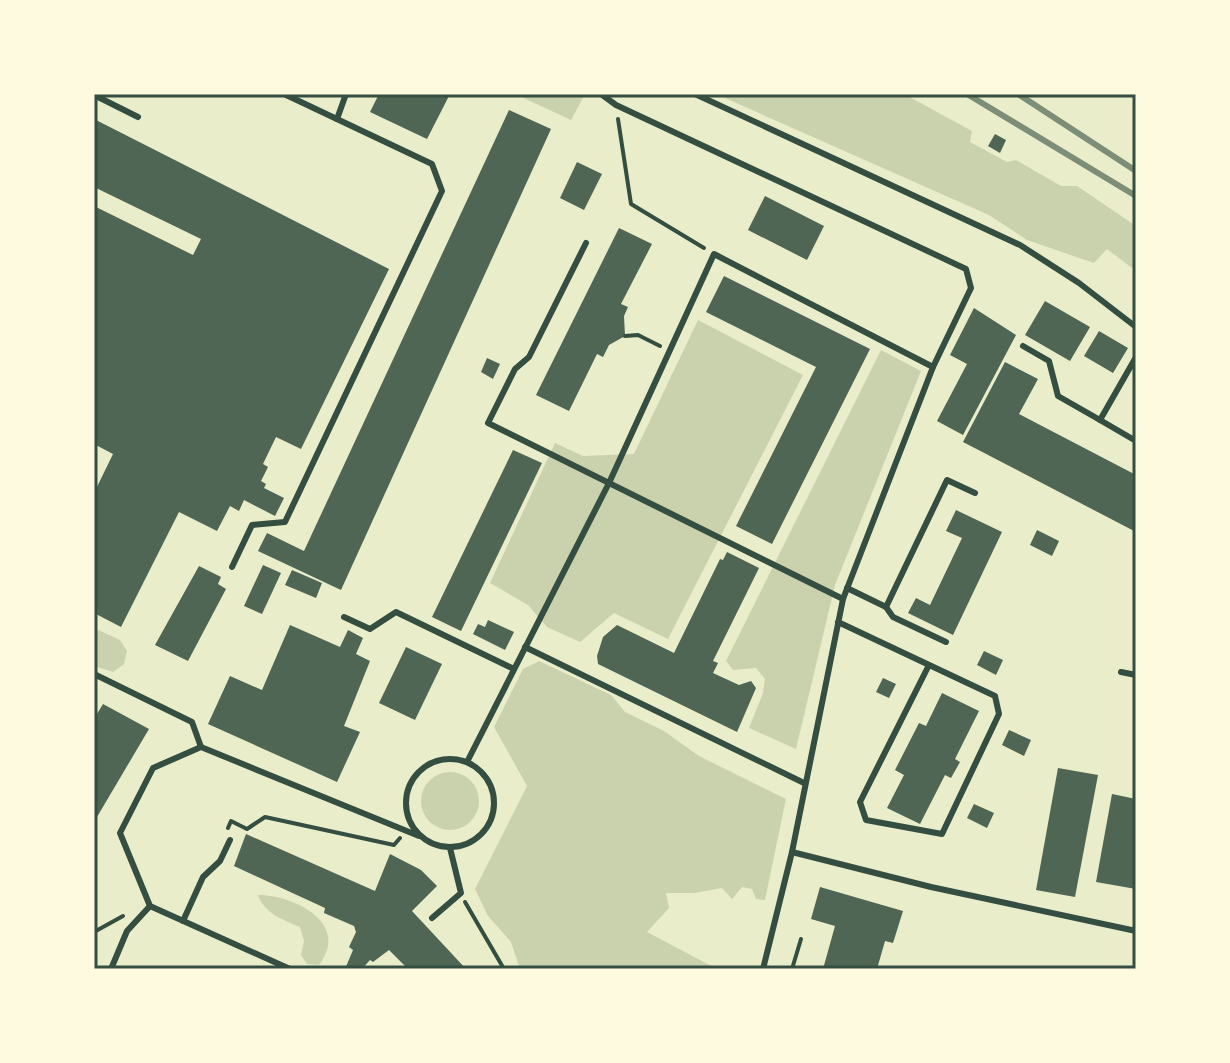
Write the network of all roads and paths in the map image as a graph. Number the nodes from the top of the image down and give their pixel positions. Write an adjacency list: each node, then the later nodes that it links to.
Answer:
1 (284, 94): 8 (lane)
2 (346, 94): 8 (lane)
3 (601, 94): 6 (lane)
4 (695, 94): 11 (lane)
5 (94, 95): 7 (lane)
6 (616, 105): 10 (path); 16 (lane)
7 (138, 117)
8 (337, 119): 21 (lane)
9 (586, 243): 19 (lane)
10 (714, 254): 14 (lane); 16 (lane)
11 (1136, 327)
12 (625, 336): 14 (path)
13 (1023, 346): 17 (lane)
14 (670, 350): 19 (lane)
15 (1136, 357): 17 (lane)
16 (933, 367): 22 (lane)
17 (1100, 420): 18 (lane)
18 (1136, 441)
19 (609, 483): 23 (lane); 28 (lane)
20 (975, 493): 24 (lane)
21 (232, 567)
22 (847, 588): 23 (lane); 24 (lane)
23 (843, 599): 26 (lane)
24 (886, 607): 27 (lane)
25 (344, 617): 30 (lane)
26 (838, 622): 29 (lane); 36 (lane)
27 (946, 642)
28 (525, 647): 30 (lane); 36 (lane)
29 (929, 665): 29 (lane)
30 (514, 669): 35 (lane)
31 (1121, 672): 33 (lane)
32 (94, 675): 34 (lane)
33 (1136, 675)
34 (201, 747): 38 (lane); 44 (lane)
35 (467, 762): 39 (lane); 41 (lane)
36 (804, 783): 42 (lane)
37 (231, 821): 38 (path)
38 (406, 831): 39 (lane)
39 (419, 836): 41 (lane)
40 (230, 840): 46 (lane)
41 (450, 848): 43 (lane)
42 (792, 852): 47 (lane); 52 (lane)
43 (461, 893): 45 (lane); 51 (path)
44 (150, 906): 46 (lane); 49 (lane)
45 (432, 918)
46 (183, 921): 50 (lane)
47 (1136, 931)
48 (801, 939): 53 (path)
49 (111, 969)
50 (290, 969)
51 (504, 969)
52 (763, 969)
53 (792, 969)

